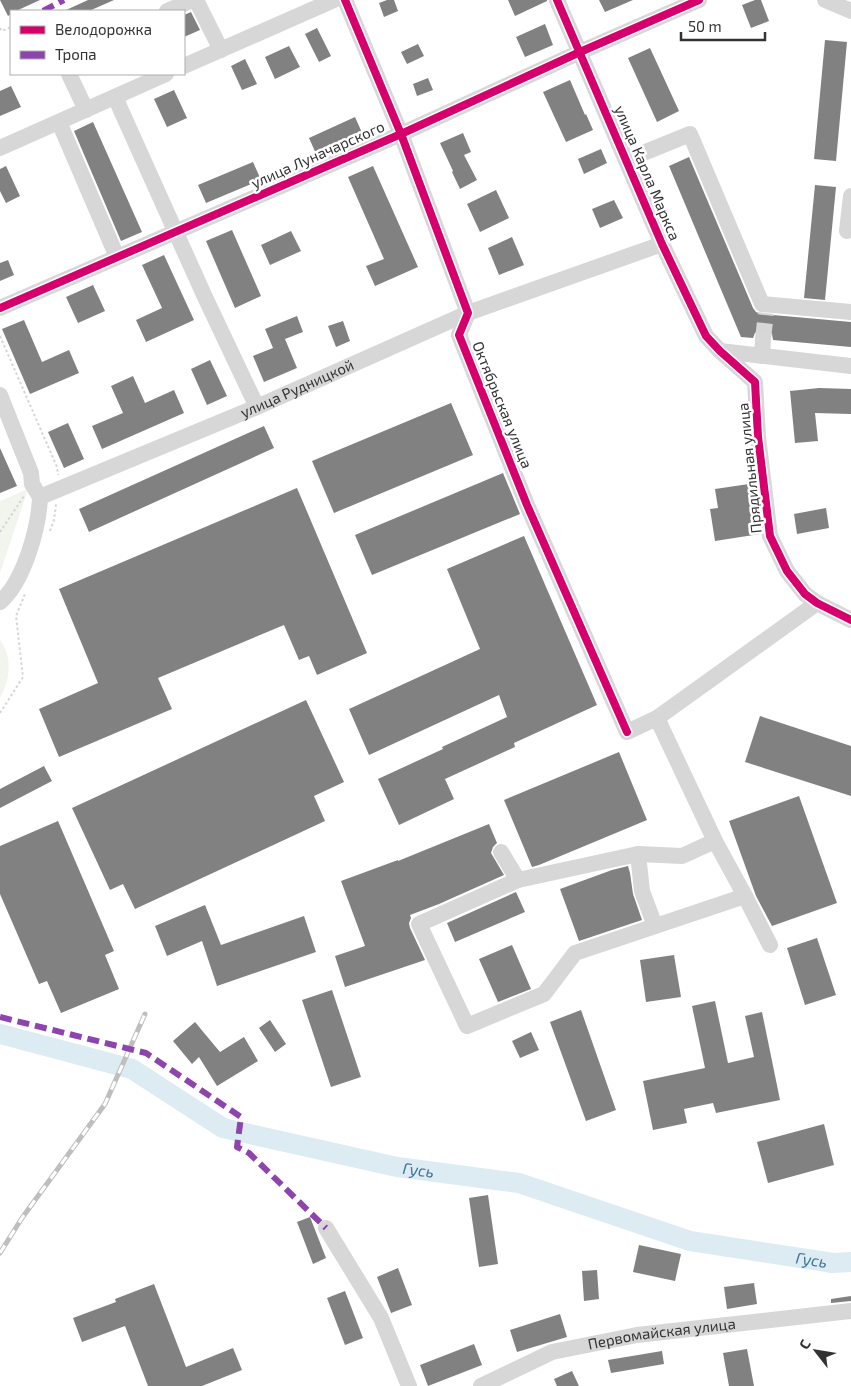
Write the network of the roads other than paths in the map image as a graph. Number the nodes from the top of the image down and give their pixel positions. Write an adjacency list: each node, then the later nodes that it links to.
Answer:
1 (194, 0): 7 (street); 9 (street)
2 (334, 0): 9 (street)
3 (345, 0): 17 (street)
4 (557, 0): 10 (street, улица Карла Маркса)
5 (699, 0): 10 (street, улица Луначарского)
6 (825, 0): 8 (street)
7 (169, 10)
8 (851, 11)
9 (221, 50): 11 (street)
10 (580, 52): 17 (street, улица Луначарского); 19 (street, улица Карла Маркса)
11 (185, 66)
12 (69, 75): 15 (street)
13 (164, 75): 14 (street)
14 (114, 96): 15 (street); 22 (street)
15 (86, 110): 16 (street)
16 (58, 122): 18 (street); 24 (street)
17 (401, 134): 22 (street, улица Луначарского); 27 (street)
18 (0, 148)
19 (626, 160): 23 (street, улица Карла Маркса); 26 (street)
20 (851, 196): 21 (street)
21 (847, 231)
22 (176, 232): 24 (street, улица Луначарского); 33 (street)
23 (662, 244): 27 (street, улица Рудницкой); 29 (street, улица Карла Маркса)
24 (117, 257): 25 (street, улица Луначарского)
25 (0, 308)
26 (851, 312)
27 (468, 313): 33 (street, улица Рудницкой); 38 (street, Октябрьская улица)
28 (764, 339): 30 (street)
29 (720, 351): 30 (street); 36 (street, Прядильная улица)
30 (762, 356): 31 (street)
31 (851, 366)
32 (0, 394): 34 (street)
33 (257, 407): 34 (street, улица Рудницкой)
34 (36, 490): 35 (street)
35 (0, 602)
36 (817, 603): 37 (street, Прядильная улица); 38 (street)
37 (851, 620)
38 (657, 718): 39 (street)
39 (716, 841): 41 (street); 43 (street)
40 (501, 852): 42 (street)
41 (638, 854): 42 (street); 44 (street)
42 (518, 880): 44 (street)
43 (745, 896): 44 (street); 45 (street)
44 (655, 926)
45 (770, 945)
46 (326, 1228): 48 (street)
47 (851, 1311): 49 (street, Первомайская улица)
48 (409, 1386)
49 (481, 1386)

